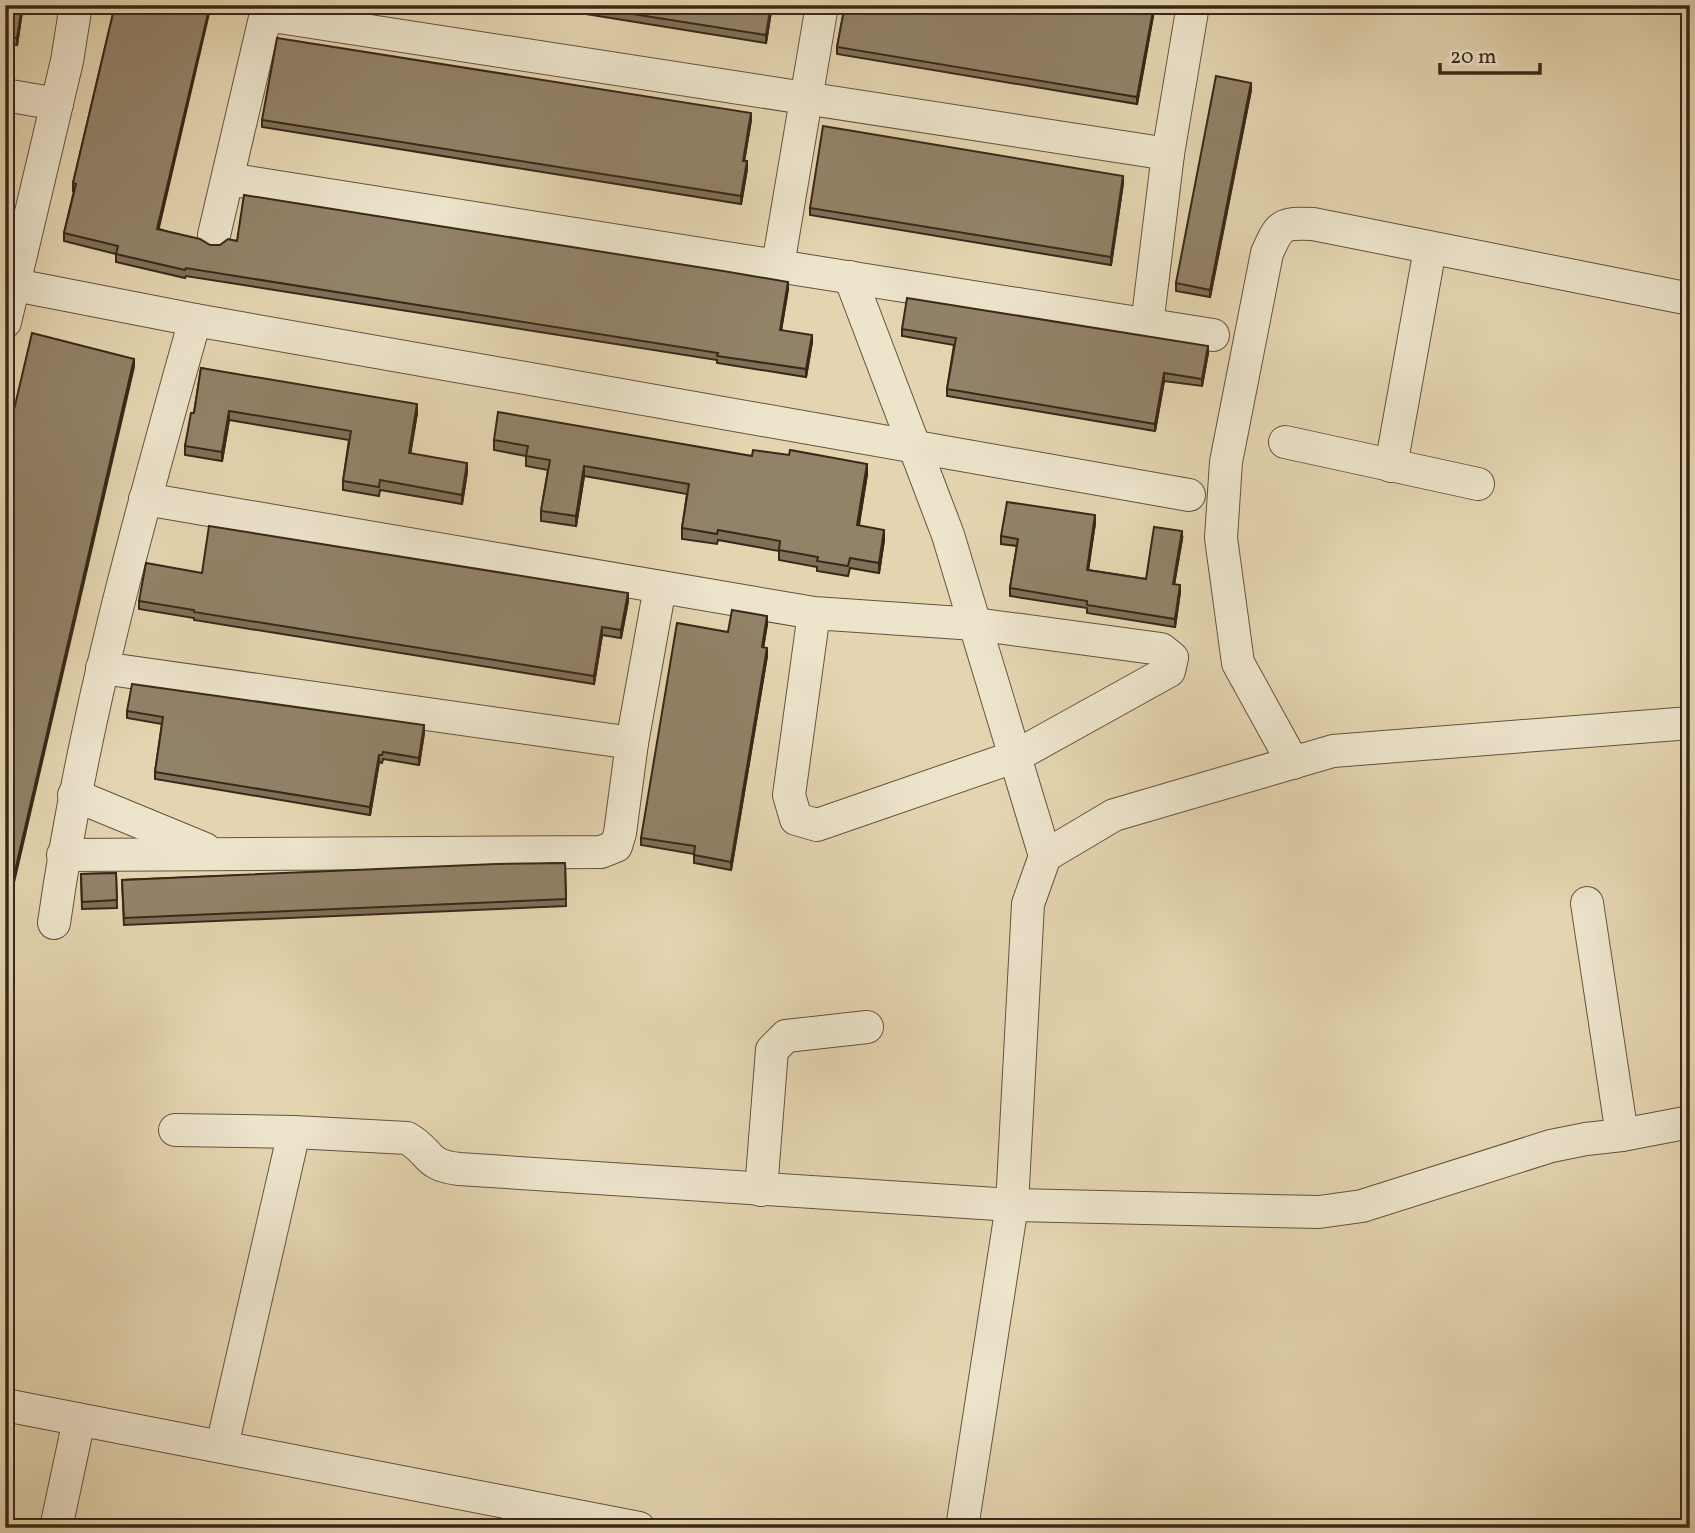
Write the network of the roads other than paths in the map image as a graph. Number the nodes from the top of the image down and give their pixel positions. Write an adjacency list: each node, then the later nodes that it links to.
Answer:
1 (76, 5): 7 (street)
2 (822, 5): 6 (street)
3 (1193, 5): 8 (street)
4 (267, 10): 6 (street); 9 (street)
5 (5, 95): 7 (street)
6 (806, 98): 8 (street); 12 (street)
7 (57, 104): 14 (street)
8 (1168, 154): 18 (street)
9 (228, 179): 10 (street); 12 (street)
10 (214, 234)
11 (1430, 249): 15 (street); 22 (street); 33 (street)
12 (778, 265): 13 (street)
13 (850, 277): 18 (street); 21 (street)
14 (10, 284): 16 (street); 17 (street)
15 (1690, 299)
16 (195, 320): 21 (street); 25 (street)
17 (5, 322)
18 (1147, 325): 19 (street)
19 (1213, 335)
20 (1285, 442): 22 (street)
21 (915, 448): 24 (street); 28 (street)
22 (1391, 466): 23 (street)
23 (1478, 484)
24 (1189, 495)
25 (145, 499): 26 (street); 29 (street)
26 (660, 587): 27 (street); 31 (street)
27 (814, 613): 28 (street); 32 (street)
28 (975, 624): 32 (street); 32 (street)
29 (102, 668): 31 (street); 34 (street)
30 (1690, 723): 33 (street)
31 (632, 743): 35 (street)
32 (1014, 757): 37 (street)
33 (1311, 758): 37 (street)
34 (74, 794): 35 (street); 36 (street)
35 (217, 853): 36 (street)
36 (63, 855): 39 (street)
37 (1045, 856): 46 (street)
38 (1587, 903): 44 (street)
39 (54, 923)
40 (867, 1027): 45 (street)
41 (1690, 1122): 44 (street)
42 (175, 1130): 43 (street)
43 (294, 1132): 45 (street); 49 (street)
44 (1622, 1135): 46 (street)
45 (761, 1191): 46 (street)
46 (1012, 1205): 52 (street)
47 (5, 1405): 48 (street)
48 (79, 1420): 49 (street); 50 (street)
49 (222, 1446): 51 (street)
50 (55, 1528)
51 (639, 1528)
52 (961, 1528)

